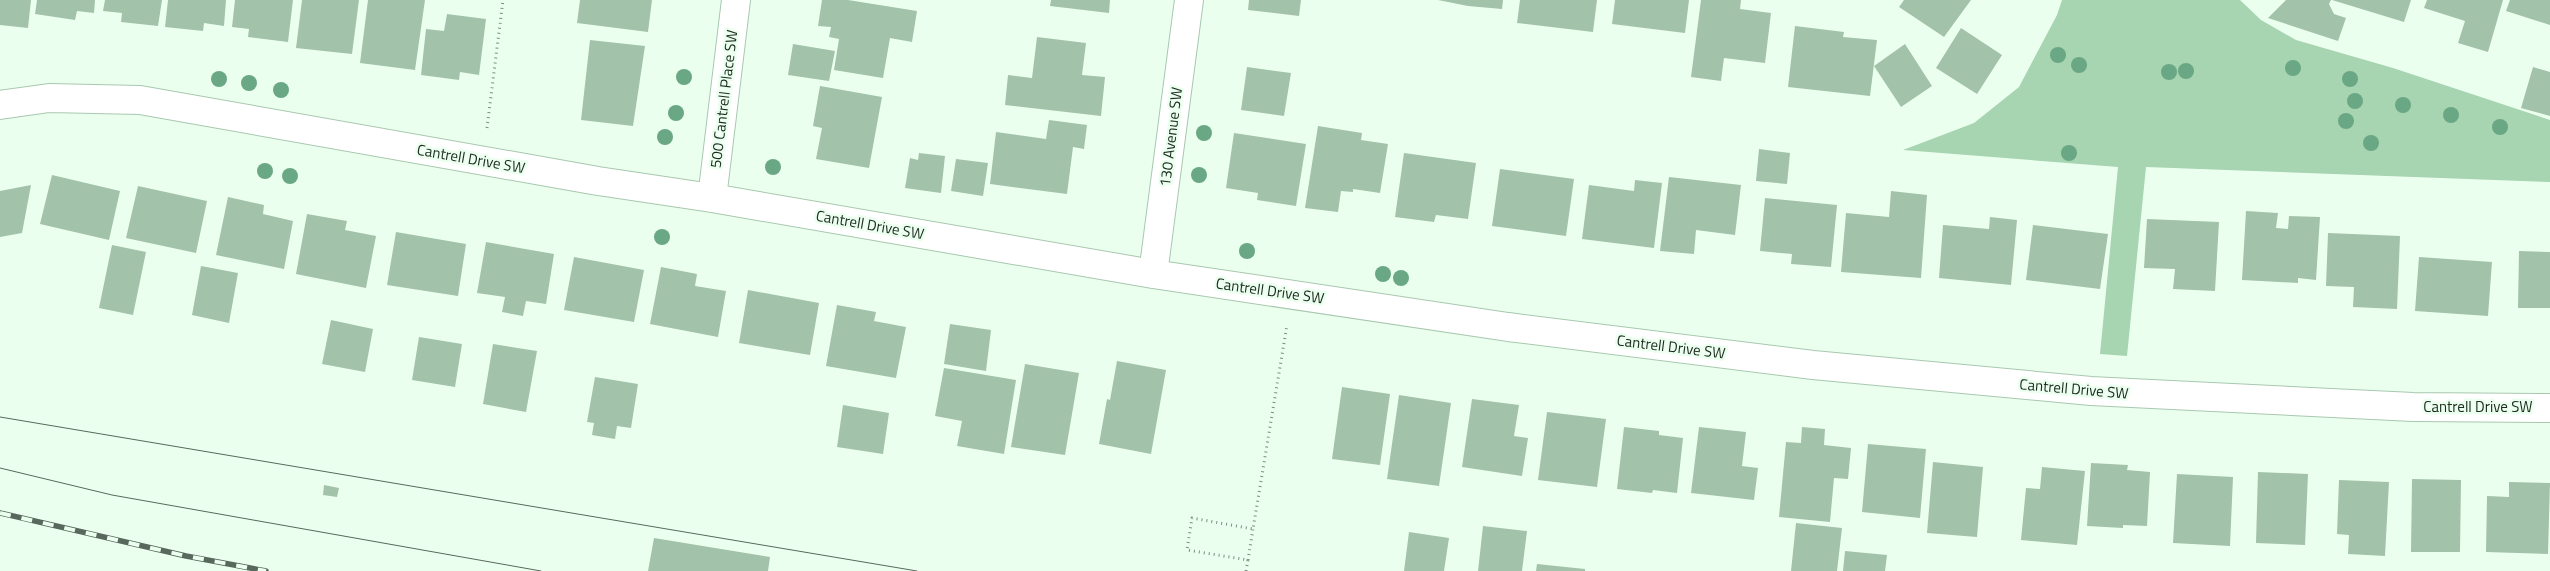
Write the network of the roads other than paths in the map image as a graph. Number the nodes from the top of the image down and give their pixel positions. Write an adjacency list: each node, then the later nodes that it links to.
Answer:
1 (736, 0): 4 (street, 500 Cantrell Place SW)
2 (1189, 0): 5 (street, 130 Avenue SW)
3 (0, 105): 4 (street, Cantrell Drive SW)
4 (712, 198): 5 (street, Cantrell Drive SW)
5 (1153, 274): 6 (street, Cantrell Drive SW)
6 (2550, 408)

